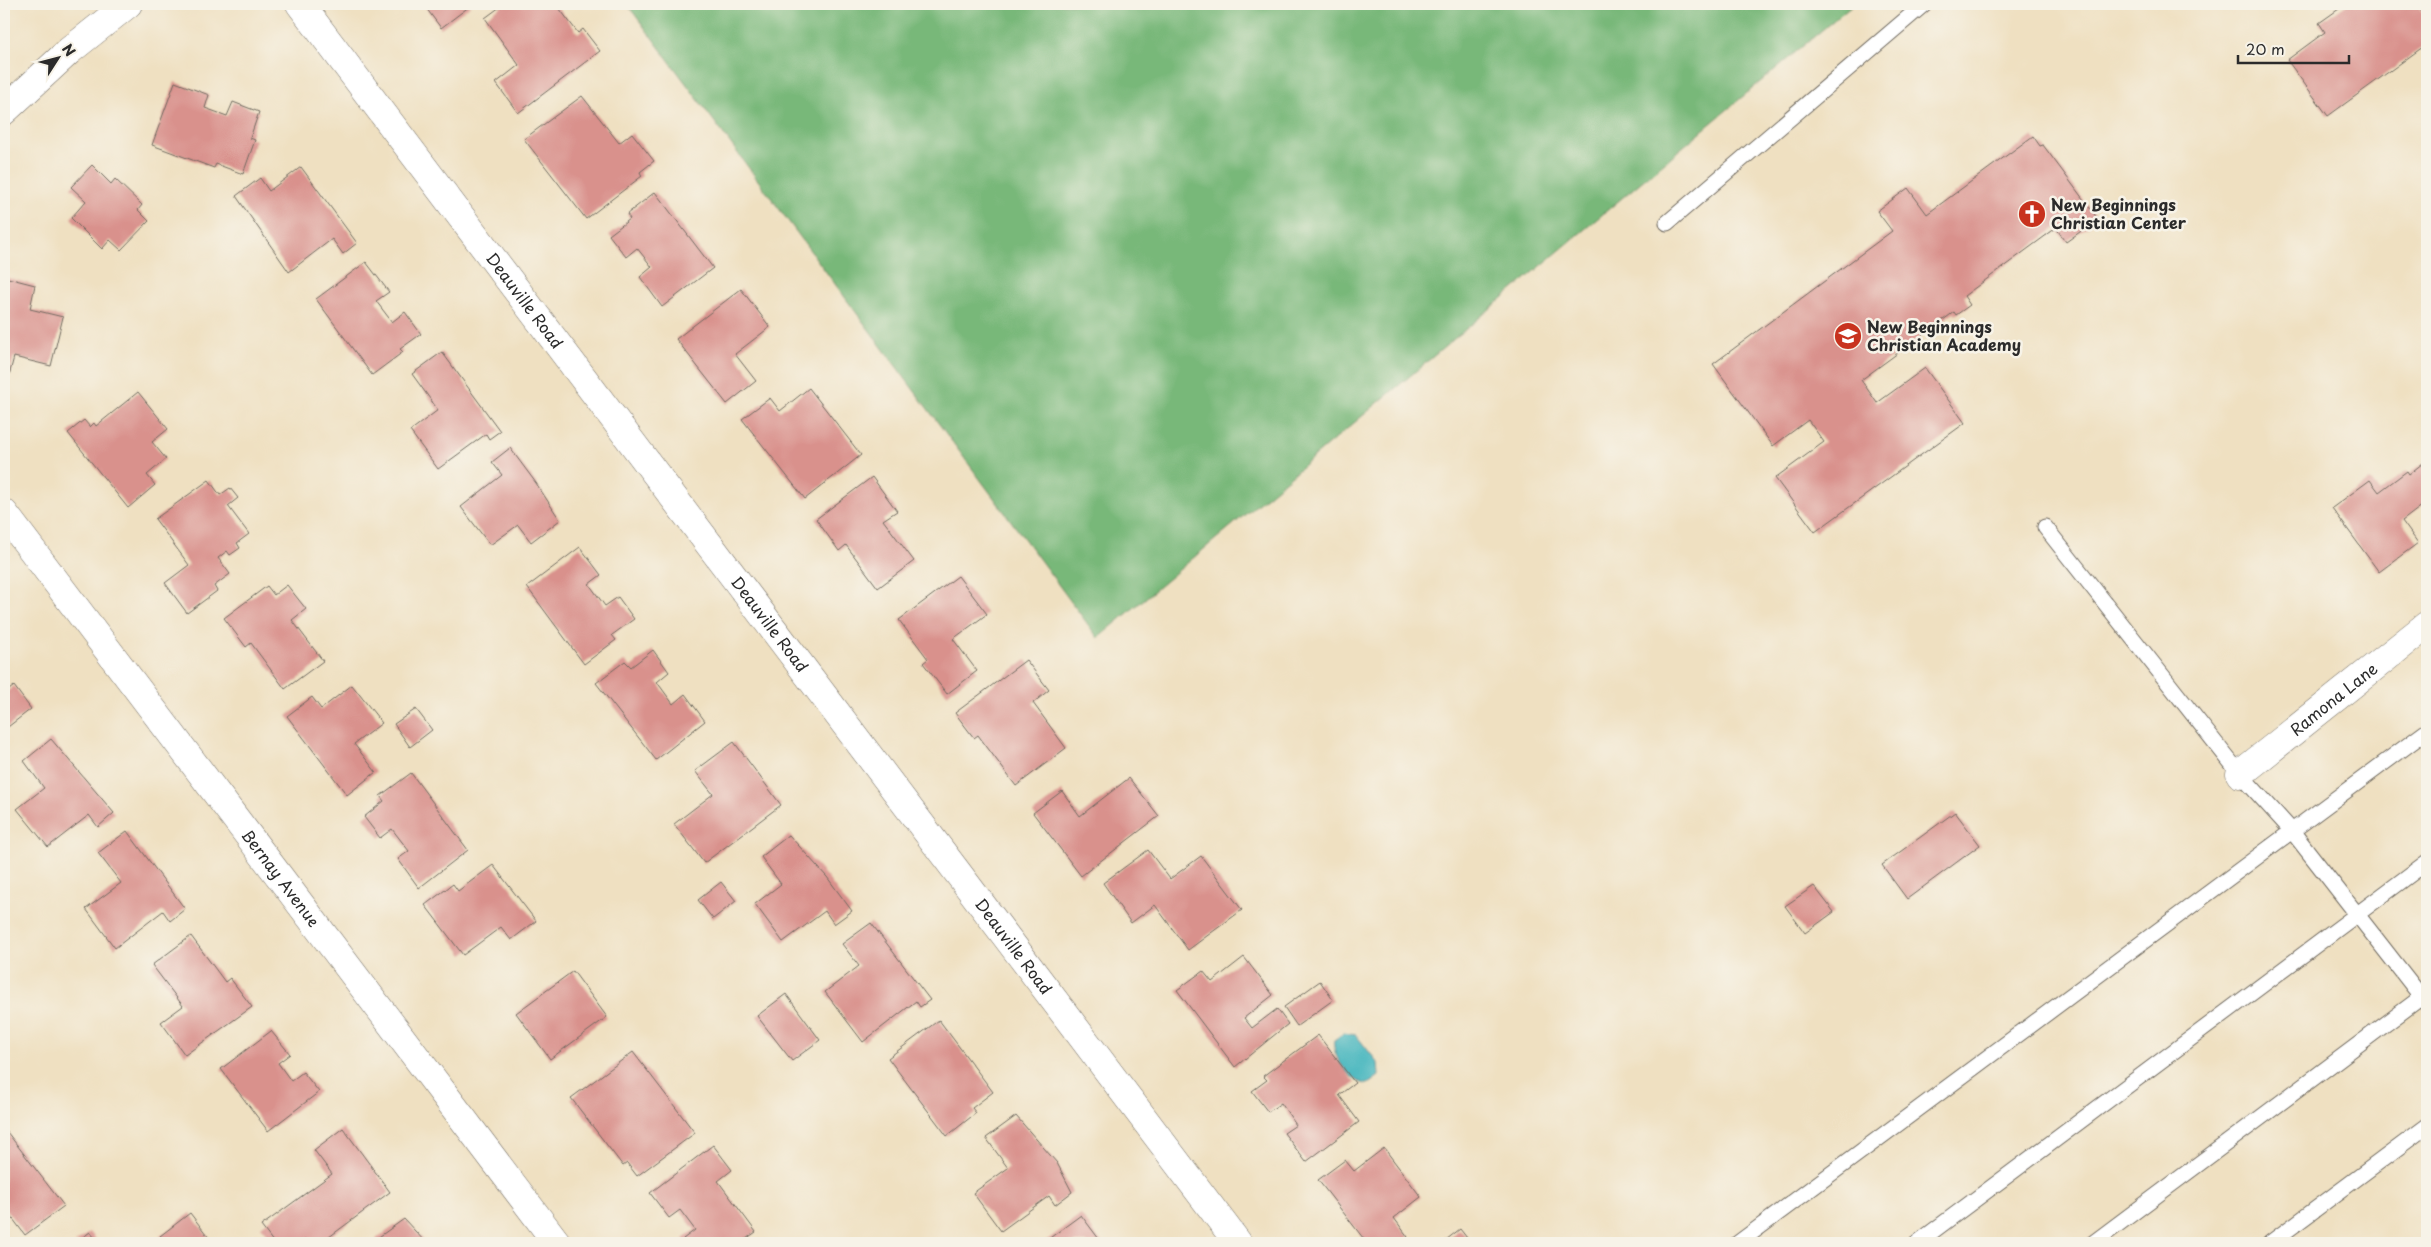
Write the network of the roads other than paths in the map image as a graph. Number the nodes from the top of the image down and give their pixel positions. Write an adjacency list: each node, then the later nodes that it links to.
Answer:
1 (128, 4): 4 (street)
2 (300, 4): 17 (street, Deauville Road)
3 (1924, 4): 5 (lane)
4 (4, 111)
5 (1667, 223)
6 (4, 513): 16 (street, Bernay Avenue)
7 (2045, 528): 10 (lane)
8 (2427, 625): 10 (street, Ramona Lane)
9 (2427, 731): 11 (lane)
10 (2240, 774): 11 (lane)
11 (2292, 831): 13 (lane); 18 (lane)
12 (2427, 862): 13 (lane)
13 (2357, 914): 14 (lane); 19 (lane)
14 (2425, 998): 20 (lane)
15 (2427, 1126): 21 (lane)
16 (557, 1243)
17 (1238, 1243)
18 (1738, 1243)
19 (1916, 1243)
20 (2093, 1243)
21 (2270, 1243)

